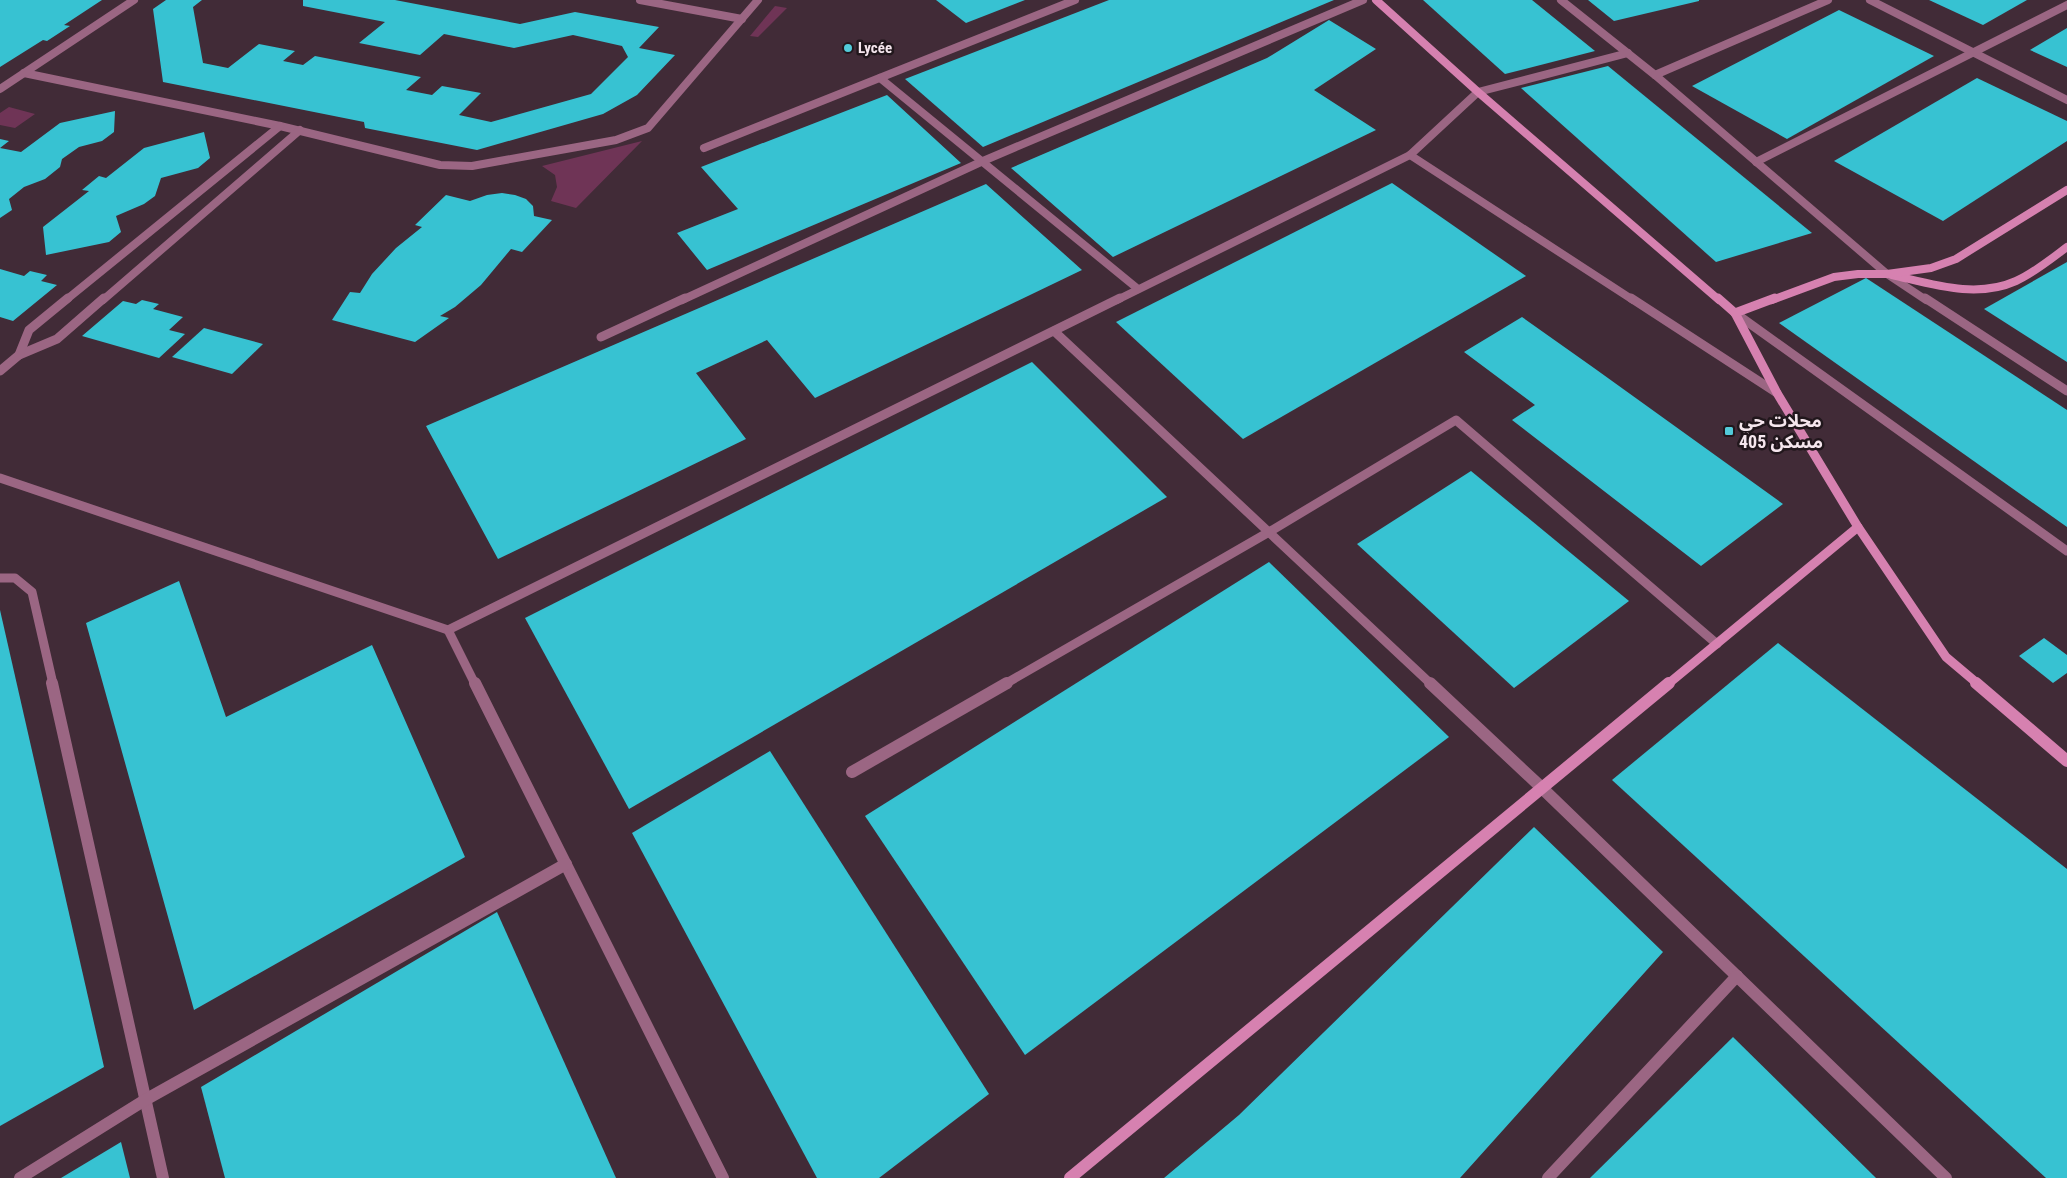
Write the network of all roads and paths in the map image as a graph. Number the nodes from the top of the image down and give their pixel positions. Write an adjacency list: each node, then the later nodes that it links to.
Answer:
1 (134, 0): 14 (street)
2 (640, 0): 11 (street)
3 (758, 0): 11 (street)
4 (1075, 0): 16 (street)
5 (1363, 0): 24 (street)
6 (1376, 0): 18 (main road)
7 (1561, 0): 13 (street)
8 (1828, 0): 15 (street)
9 (1870, 0): 12 (street)
10 (2067, 5): 12 (street)
11 (742, 19): 21 (street)
12 (1973, 52): 19 (street); 25 (street)
13 (1628, 53): 15 (street); 18 (street)
14 (24, 73): 17 (street); 20 (street)
15 (1655, 75): 25 (street)
16 (880, 78): 22 (street); 24 (street)
17 (0, 89)
18 (1478, 92): 23 (street); 30 (main road)
19 (2067, 100)
20 (280, 126): 21 (street); 33 (street)
21 (300, 130): 33 (street)
22 (704, 148)
23 (1410, 155): 29 (street); 36 (street)
24 (983, 161): 29 (street); 32 (street)
25 (1756, 162): 28 (street)
26 (2067, 190): 28 (main road)
27 (2067, 247): 28 (main road)
28 (1886, 274): 30 (main road); 35 (street)
29 (1138, 289): 31 (street)
30 (1735, 313): 36 (main road); 40 (street)
31 (1054, 331): 39 (street); 42 (street)
32 (601, 337)
33 (19, 355): 34 (street)
34 (0, 371)
35 (2067, 391)
36 (1777, 393): 38 (main road)
37 (0, 478): 42 (street)
38 (1858, 527): 43 (main road); 44 (main road)
39 (1269, 532): 43 (street); 45 (street); 46 (street)
40 (2067, 551)
41 (0, 578): 49 (street)
42 (448, 630): 47 (street)
43 (1717, 644): 46 (main road)
44 (2067, 761)
45 (852, 772)
46 (1542, 788): 48 (street); 53 (main road)
47 (566, 864): 49 (street); 52 (street)
48 (1737, 976): 54 (street); 55 (street)
49 (145, 1100): 50 (street); 51 (street)
50 (20, 1178)
51 (163, 1178)
52 (723, 1178)
53 (1070, 1178)
54 (1548, 1178)
55 (1946, 1178)

